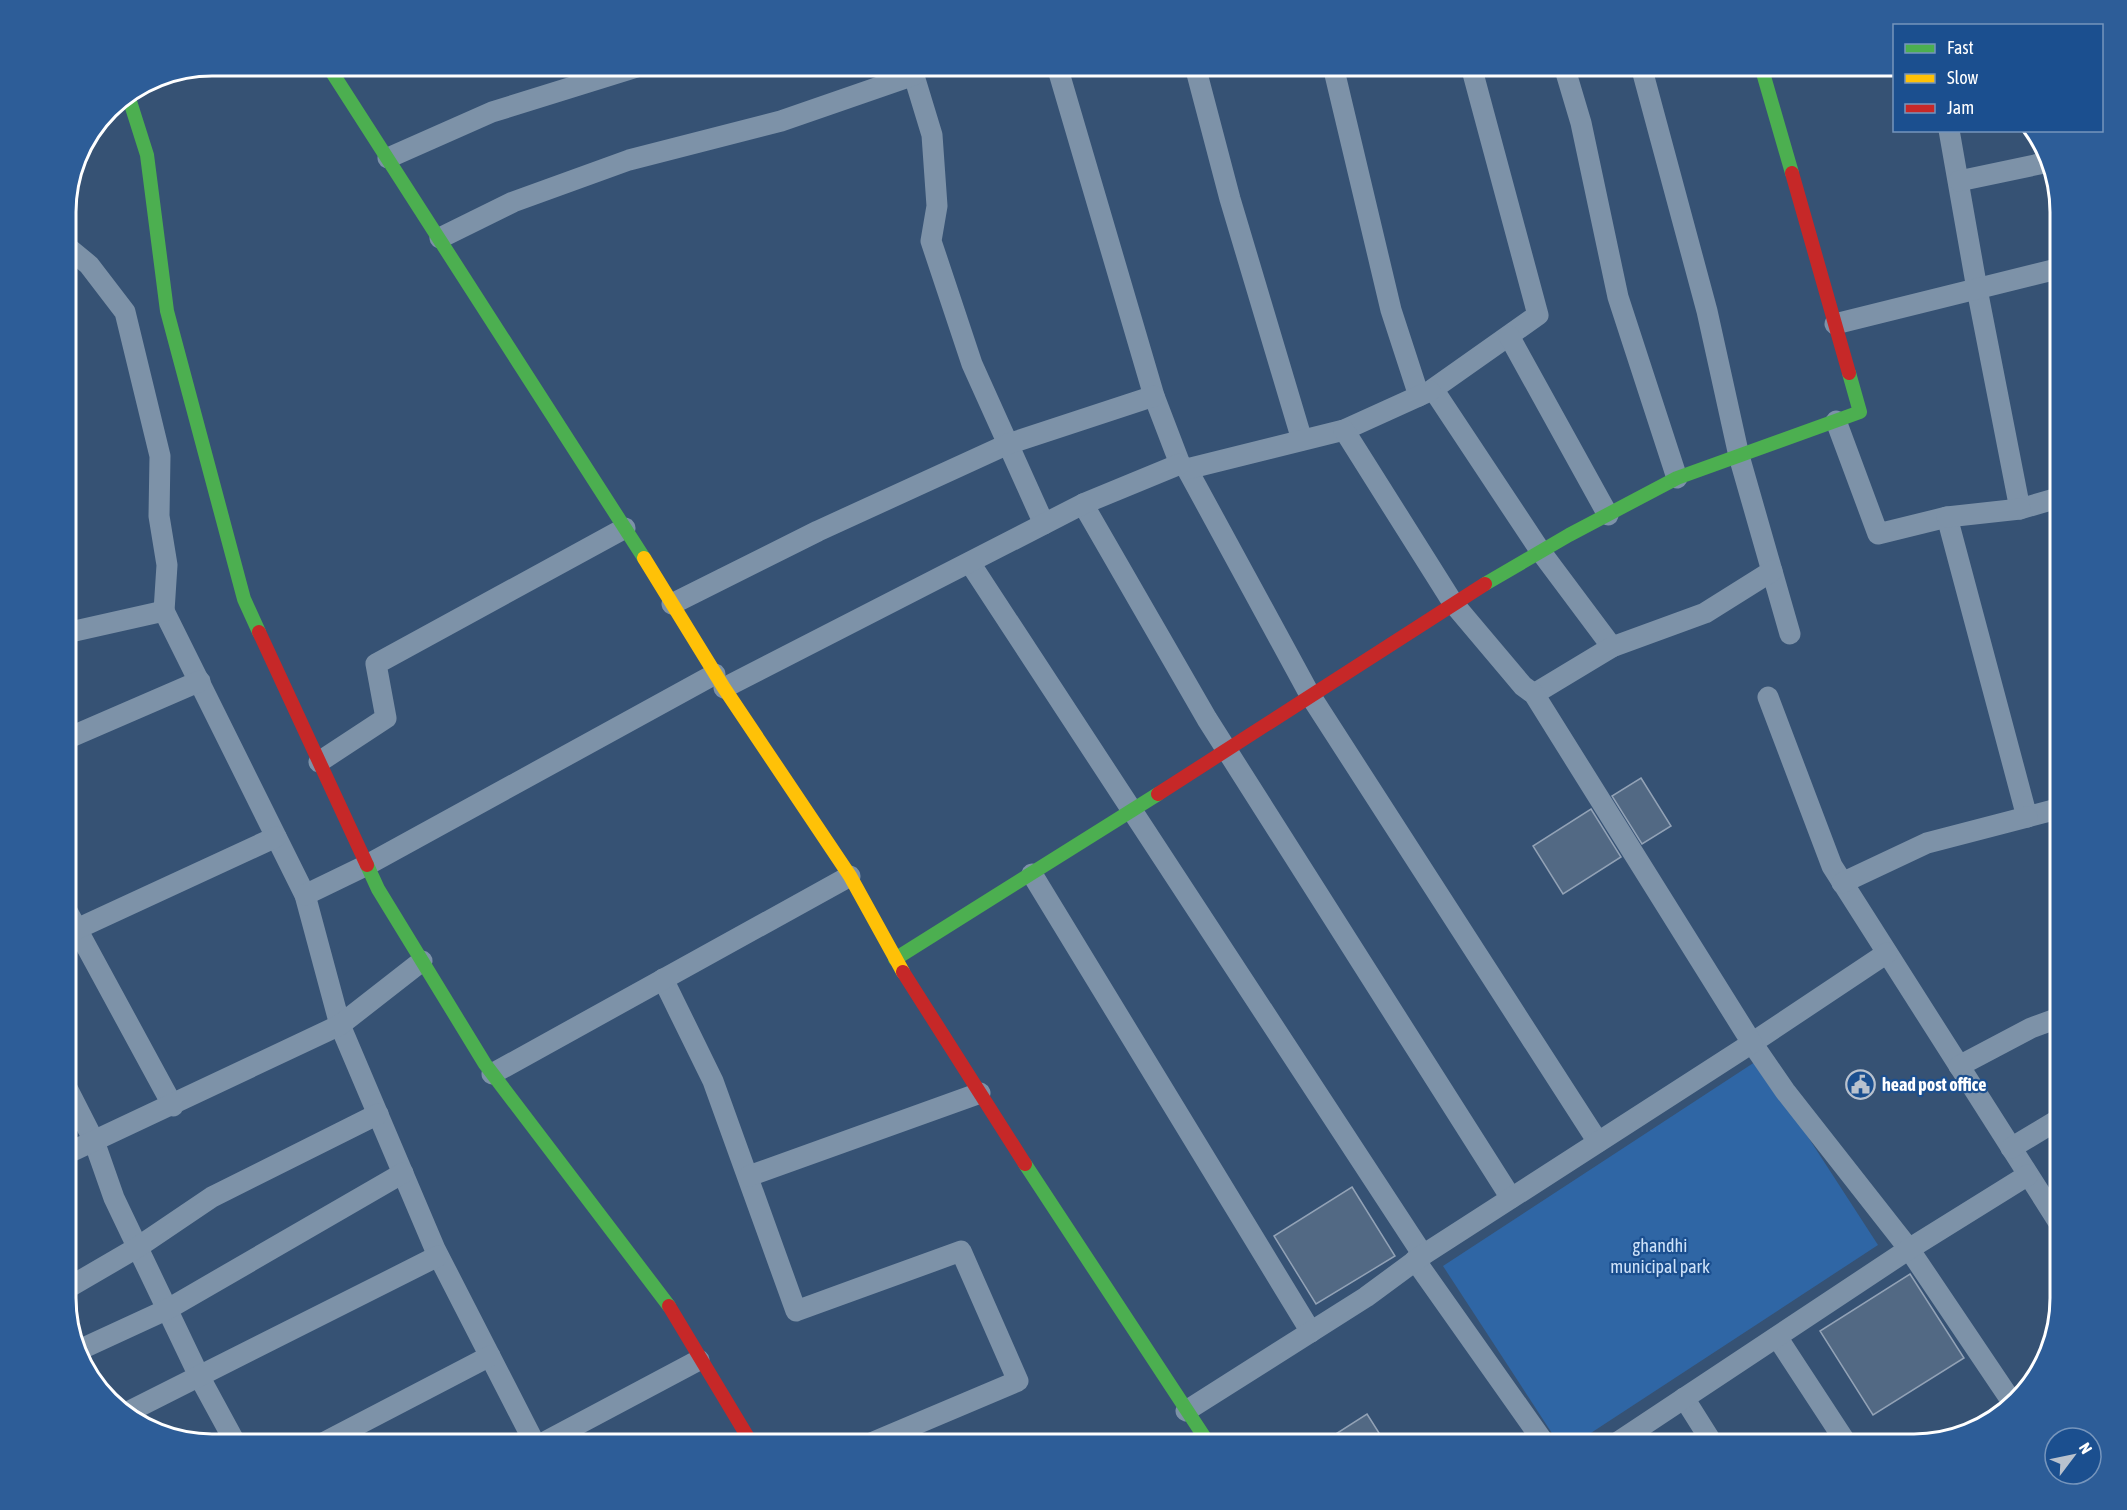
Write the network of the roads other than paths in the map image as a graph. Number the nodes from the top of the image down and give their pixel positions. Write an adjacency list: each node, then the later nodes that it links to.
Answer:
1 (1060, 76): 24 (street)
2 (1198, 76): 27 (street)
3 (1336, 76): 23 (street)
4 (1474, 76): 22 (street)
5 (1567, 76): 31 (street)
6 (1644, 76): 29 (street)
7 (1764, 76): 21 (street)
8 (335, 77): 14 (street)
9 (605, 77): 14 (street)
10 (895, 77): 17 (street)
11 (914, 77): 28 (street)
12 (131, 104): 55 (street)
13 (1949, 132): 16 (street)
14 (388, 158): 17 (street)
15 (2041, 164): 16 (street)
16 (1959, 181): 20 (street)
17 (440, 238): 38 (street)
18 (77, 255): 44 (street)
19 (2050, 271): 20 (street)
20 (1977, 289): 21 (street); 34 (street)
21 (1835, 324): 25 (street)
22 (1509, 336): 23 (street); 35 (street)
23 (1426, 393): 26 (street); 39 (street)
24 (1154, 396): 28 (street); 30 (street)
25 (1836, 421): 29 (street); 36 (street)
26 (1344, 430): 27 (street); 42 (street)
27 (1302, 440): 30 (street)
28 (1008, 444): 37 (street); 43 (street)
29 (1739, 456): 31 (street); 41 (street)
30 (1184, 466): 33 (street); 51 (street)
31 (1677, 478): 35 (street)
32 (2050, 500): 34 (street)
33 (1083, 504): 37 (street); 54 (street)
34 (2020, 509): 36 (street)
35 (1608, 515): 39 (street)
36 (1947, 517): 58 (street)
37 (1044, 524): 40 (street)
38 (625, 528): 43 (street); 55 (street)
39 (1541, 552): 42 (street); 47 (street)
40 (970, 563): 49 (street); 57 (street)
41 (1772, 571): 46 (street); 47 (street)
42 (1454, 603): 50 (street); 51 (street)
43 (672, 604): 49 (street)
44 (164, 611): 45 (street); 48 (street)
45 (77, 631)
46 (1790, 634)
47 (1612, 647): 50 (street)
48 (199, 680): 53 (street); 59 (street)
49 (719, 681): 60 (street); 62 (street)
50 (1534, 694): 73 (street)
51 (1310, 695): 54 (street); 82 (street)
52 (1768, 697): 63 (street)
53 (77, 734)
54 (1227, 752): 57 (street); 88 (street)
55 (319, 762): 60 (street)
56 (2050, 811): 58 (street)
57 (1130, 812): 61 (street); 93 (street)
58 (2027, 817): 63 (street)
59 (276, 837): 64 (street); 65 (street)
60 (367, 865): 64 (street); 69 (street)
61 (1032, 874): 68 (street); 96 (street)
62 (850, 876): 68 (street); 70 (street)
63 (1842, 883): 67 (street)
64 (305, 895): 72 (street)
65 (77, 929)
66 (77, 940): 77 (street)
67 (1887, 953): 73 (street); 74 (street)
68 (895, 959): 76 (street)
69 (422, 961): 72 (street); 75 (street)
70 (663, 979): 75 (street); 87 (street)
71 (2050, 1021): 74 (street)
72 (340, 1025): 77 (street); 79 (street)
73 (1752, 1043): 82 (street); 91 (street)
74 (1959, 1066): 83 (street)
75 (492, 1074): 100 (street)
76 (980, 1093): 87 (street); 105 (street)
77 (173, 1106): 81 (street)
78 (77, 1108): 81 (street)
79 (378, 1114): 85 (street); 90 (street)
80 (2050, 1125): 83 (street)
81 (94, 1142): 84 (street); 90 (street)
82 (1598, 1142): 88 (street)
83 (2011, 1148): 86 (street)
84 (77, 1149)
85 (403, 1173): 92 (street); 95 (street)
86 (2028, 1175): 89 (street); 91 (street)
87 (749, 1176): 111 (street)
88 (1511, 1198): 93 (street)
89 (2050, 1208)
90 (138, 1247): 94 (street); 95 (street)
91 (1909, 1249): 97 (street); 102 (street)
92 (438, 1256): 99 (street); 101 (street)
93 (1419, 1257): 96 (street); 113 (street)
94 (77, 1283)
95 (168, 1309): 98 (street); 101 (street)
96 (1311, 1332): 105 (street)
97 (1777, 1337): 103 (street); 116 (street)
98 (86, 1347)
99 (490, 1356): 107 (street); 108 (street)
100 (699, 1360): 109 (street); 110 (street)
101 (199, 1376): 104 (street); 106 (street)
102 (2008, 1396)
103 (1684, 1398): 114 (street); 115 (street)
104 (134, 1409)
105 (1186, 1411): 112 (street)
106 (231, 1434)
107 (340, 1434)
108 (530, 1434)
109 (560, 1434)
110 (746, 1434)
111 (893, 1434)
112 (1202, 1434)
113 (1538, 1434)
114 (1630, 1434)
115 (1707, 1434)
116 (1840, 1434)

